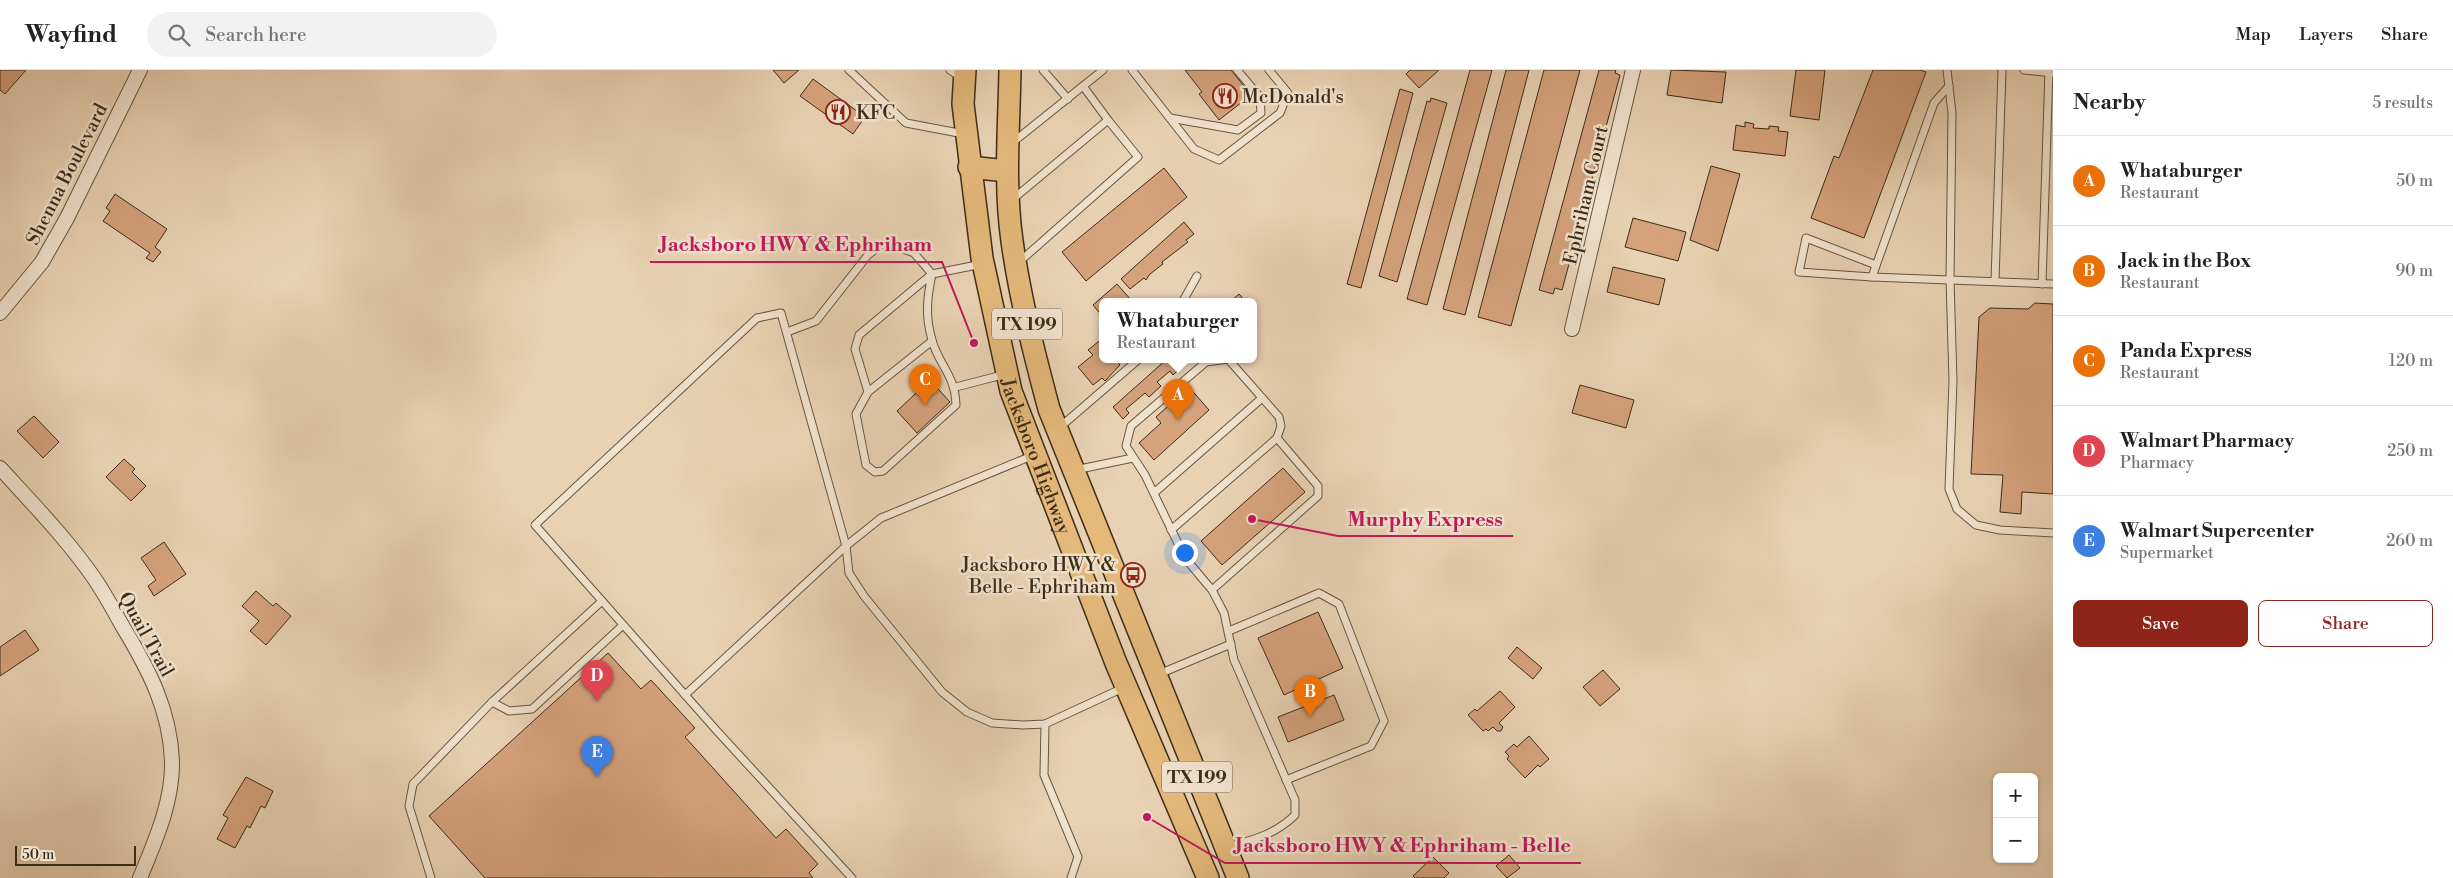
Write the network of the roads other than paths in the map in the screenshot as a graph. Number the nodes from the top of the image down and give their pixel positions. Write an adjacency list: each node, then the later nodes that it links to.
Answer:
1 (140, 70): 36 (street, Shenna Boulevard)
2 (849, 70): 20 (lane)
3 (1010, 70): 21 (main road, Jacksboro Highway / TX 199)
4 (1043, 70): 17 (lane)
5 (1103, 70): 15 (lane)
6 (1132, 70): 18 (lane)
7 (1237, 70): 18 (lane)
8 (1269, 70): 18 (lane)
9 (1633, 70): 37 (street, Ephriham Court)
10 (1947, 70): 16 (lane)
11 (2002, 70): 32 (lane)
12 (2024, 70): 13 (lane)
13 (2050, 72): 33 (lane)
14 (960, 73): 20 (main road, Jacksboro Highway / TX 199)
15 (1083, 86): 17 (lane); 19 (lane)
16 (1949, 86): 27 (lane); 31 (lane)
17 (1068, 99): 21 (lane)
18 (1170, 118)
19 (1108, 120): 24 (lane); 26 (lane)
20 (966, 134): 22 (main road, Jacksboro Highway / TX 199)
21 (1008, 146): 23 (main road, Jacksboro Highway / TX 199)
22 (969, 167): 23 (main road); 25 (main road, Jacksboro Highway / TX 199)
23 (1007, 171): 24 (main road, Jacksboro Highway / TX 199)
24 (1009, 202): 26 (main road, Jacksboro Highway / TX 199)
25 (983, 264): 28 (lane); 43 (main road, Jacksboro Highway / TX 199)
26 (1016, 265): 47 (main road, Jacksboro Highway / TX 199)
27 (1876, 265): 30 (lane); 30 (lane)
28 (932, 274): 38 (lane); 39 (lane); 45 (lane)
29 (1197, 276): 35 (lane)
30 (1872, 277): 31 (lane)
31 (1950, 279): 32 (lane); 55 (lane)
32 (1995, 281): 33 (lane)
33 (2042, 284): 34 (lane)
34 (2053, 284)
35 (1185, 298)
36 (0, 313)
37 (1572, 329)
38 (787, 332): 56 (lane); 58 (lane)
39 (932, 341): 44 (lane); 45 (lane)
40 (1133, 363): 47 (lane)
41 (1205, 363): 50 (lane)
42 (1231, 363): 46 (lane)
43 (1007, 373): 44 (lane); 49 (main road, Jacksboro Highway / TX 199)
44 (956, 387): 45 (lane)
45 (868, 392)
46 (1262, 398): 48 (lane); 53 (lane)
47 (1056, 430): 52 (main road, Jacksboro Highway / TX 199)
48 (1276, 438): 54 (lane); 57 (lane)
49 (1034, 454): 56 (lane); 63 (main road, Jacksboro Highway / TX 199)
50 (1133, 458): 52 (lane); 53 (lane)
51 (0, 468): 69 (street, Quail Trail)
52 (1072, 470): 62 (main road, Jacksboro Highway / TX 199)
53 (1154, 493): 54 (lane)
54 (1171, 530): 57 (lane)
55 (2053, 533)
56 (846, 546): 64 (lane); 66 (lane)
57 (1212, 590): 60 (lane)
58 (602, 601): 59 (lane); 65 (lane)
59 (623, 626): 64 (lane); 65 (lane)
60 (1230, 631): 61 (lane); 67 (lane)
61 (1231, 644): 62 (lane); 67 (lane)
62 (1156, 675): 63 (main road); 68 (main road, Jacksboro Highway / TX 199)
63 (1126, 686): 66 (lane); 73 (main road, Jacksboro Highway / TX 199)
64 (685, 695): 71 (lane)
65 (492, 702): 70 (lane)
66 (1045, 724): 72 (lane)
67 (1286, 780): 68 (lane)
68 (1226, 848): 74 (main road, Jacksboro Highway / TX 199)
69 (140, 878)
70 (431, 878)
71 (852, 878)
72 (1071, 878)
73 (1208, 878)
74 (1238, 878)

